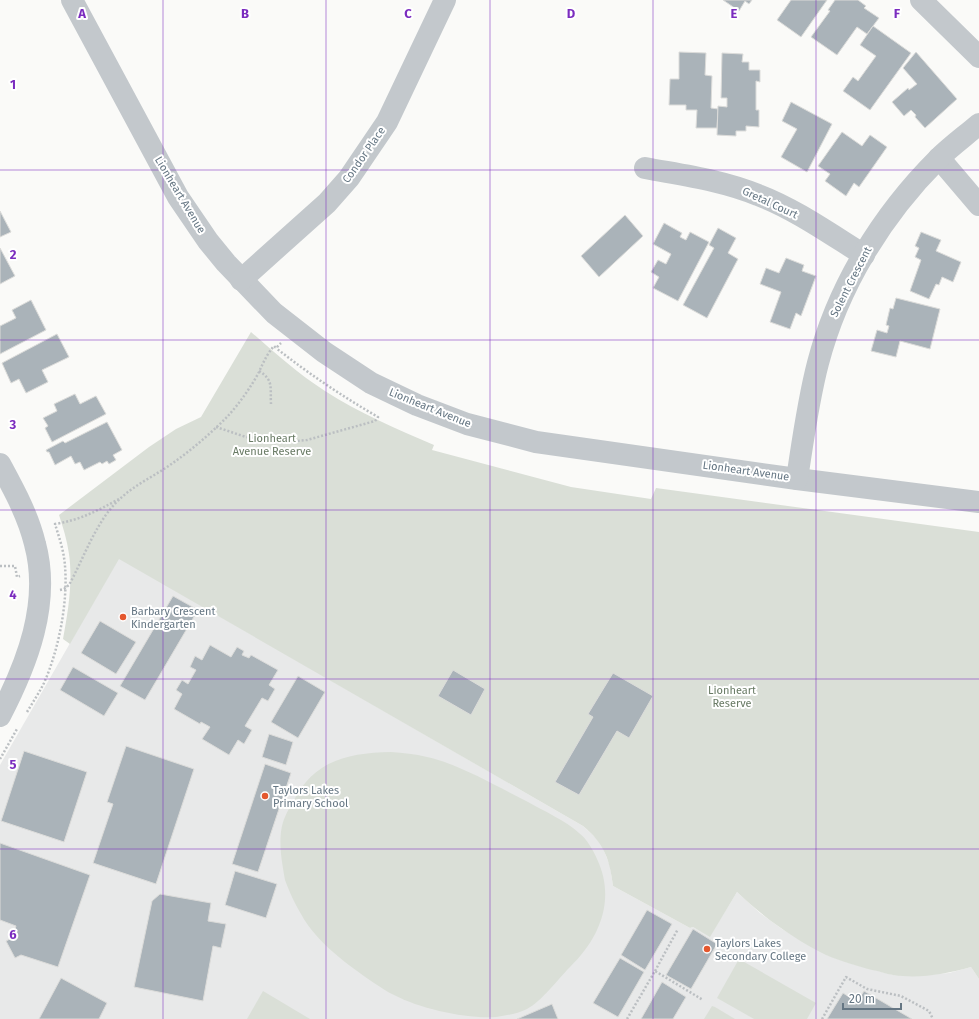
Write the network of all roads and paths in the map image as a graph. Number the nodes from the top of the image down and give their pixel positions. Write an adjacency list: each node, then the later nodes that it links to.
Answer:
1 (445, 0): 10 (street, Condor Place)
2 (921, 0): 4 (street)
3 (75, 1): 10 (street, Lionheart Avenue)
4 (979, 58)
5 (979, 124): 6 (street, Solent Crescent)
6 (939, 158): 8 (street); 9 (street, Solent Crescent)
7 (645, 168): 9 (street, Gretal Court)
8 (979, 205)
9 (864, 255): 17 (street, Solent Crescent)
10 (241, 280): 11 (street, Lionheart Avenue)
11 (293, 328): 12 (path); 17 (street, Lionheart Avenue)
12 (276, 348): 13 (path); 15 (path)
13 (259, 371): 14 (path); 15 (path)
14 (271, 404)
15 (216, 428): 18 (path)
16 (0, 464): 21 (street)
17 (797, 479): 19 (street, Lionheart Avenue)
18 (121, 498): 20 (path); 21 (path)
19 (979, 502)
20 (55, 524)
21 (39, 593): 22 (street)
22 (0, 716)
23 (678, 929): 24 (path)
24 (655, 971): 25 (path); 26 (path)
25 (703, 1000)
26 (627, 1019)
27 (822, 1019): 28 (path)
28 (933, 1019)

